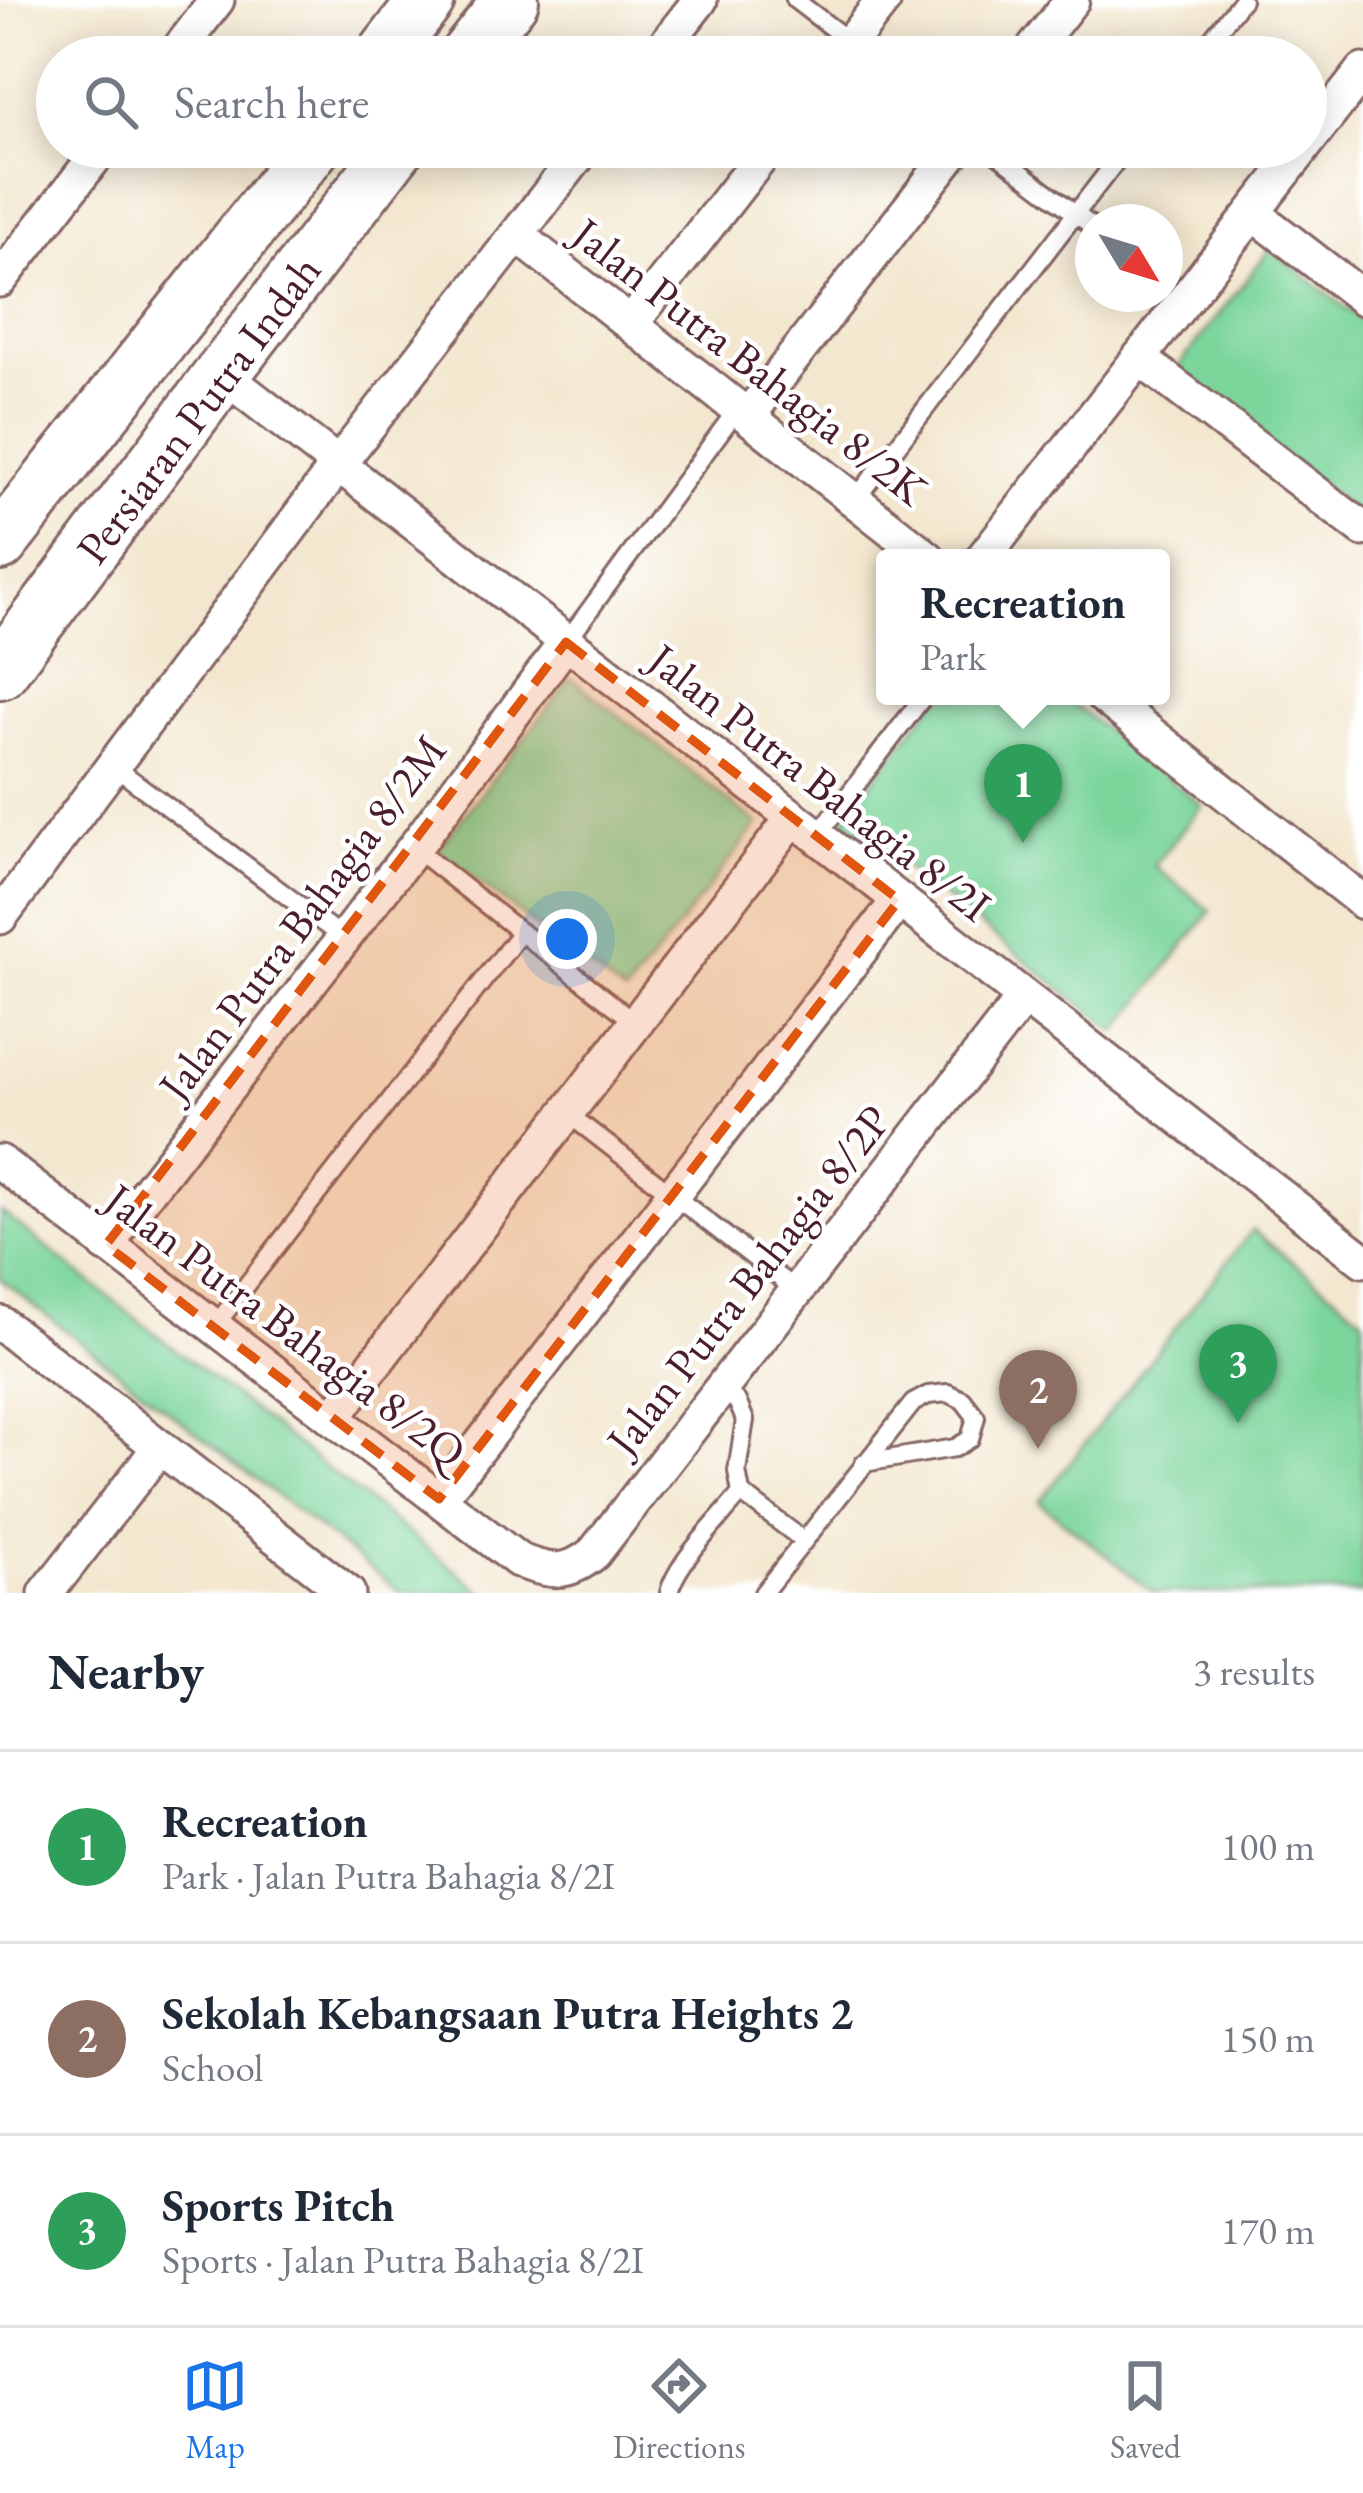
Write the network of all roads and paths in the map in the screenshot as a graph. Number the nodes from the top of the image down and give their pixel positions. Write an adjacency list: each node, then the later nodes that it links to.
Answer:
1 (217, 0): 9 (street)
2 (427, 0): 10 (main road)
3 (511, 0): 11 (main road)
4 (700, 0): 12 (street)
5 (795, 0): 13 (lane)
6 (884, 0): 14 (street)
7 (1072, 0): 15 (street)
8 (1242, 0): 16 (lane)
9 (189, 36)
10 (399, 36)
11 (483, 36)
12 (672, 36)
13 (835, 36)
14 (863, 36)
15 (1044, 36)
16 (1214, 36)
17 (1363, 71): 18 (street)
18 (1327, 118)
19 (87, 168): 32 (street)
20 (296, 168): 41 (main road, Persiaran Putra Indah)
21 (381, 168): 36 (main road, Persiaran Putra Indah)
22 (569, 168): 31 (street)
23 (753, 168): 34 (street)
24 (941, 168): 37 (street)
25 (1016, 168): 29 (lane)
26 (1110, 168): 28 (lane)
27 (1288, 168): 30 (street)
28 (1082, 204)
29 (1075, 213): 39 (lane)
30 (1252, 213): 33 (street); 35 (street)
31 (517, 235): 34 (street, Jalan Putra Bahagia 8/2K); 38 (street)
32 (0, 280)
33 (1363, 298)
34 (631, 324): 37 (street, Jalan Putra Bahagia 8/2K)
35 (1139, 358): 40 (street); 43 (street)
36 (222, 374): 38 (street, Jalan Putra Bahagia 8/2I); 45 (main road, Persiaran Putra Indah)
37 (743, 412): 39 (street, Jalan Putra Bahagia 8/2K); 44 (lane)
38 (337, 466): 44 (street, Jalan Putra Bahagia 8/2I); 48 (street)
39 (855, 500): 42 (street, Jalan Putra Bahagia 8/2K)
40 (1363, 530)
41 (0, 543)
42 (917, 549)
43 (990, 549)
44 (566, 642): 49 (street, Jalan Putra Bahagia 8/2I); 50 (street, Jalan Putra Bahagia 8/2M)
45 (10, 652)
46 (916, 705): 49 (lane)
47 (1114, 705): 52 (street)
48 (112, 764): 53 (street); 55 (lane)
49 (805, 827): 51 (street, Jalan Putra Bahagia 8/2I); 57 (street)
50 (414, 848): 54 (lane); 55 (street, Jalan Putra Bahagia 8/2M)
51 (899, 900): 56 (street, Jalan Putra Bahagia 8/2I); 60 (street)
52 (1363, 902)
53 (0, 916)
54 (521, 932): 57 (lane); 65 (lane)
55 (344, 938): 61 (street, Jalan Putra Bahagia 8/2M)
56 (1024, 997): 62 (street, Jalan Putra Bahagia 8/2I); 63 (street, Jalan Putra Bahagia 8/2P)
57 (635, 1022): 58 (street)
58 (567, 1113): 60 (lane); 67 (street)
59 (0, 1162): 61 (street, Jalan Putra Bahagia 8/2Q)
60 (673, 1196): 63 (lane); 71 (street)
61 (106, 1245): 65 (street, Jalan Putra Bahagia 8/2Q)
62 (1363, 1260)
63 (797, 1291): 66 (street, Jalan Putra Bahagia 8/2P)
64 (0, 1323): 68 (street)
65 (214, 1327): 67 (street, Jalan Putra Bahagia 8/2Q)
66 (720, 1390): 70 (lane); 73 (street, Jalan Putra Bahagia 8/2P)
67 (333, 1418): 71 (street, Jalan Putra Bahagia 8/2Q)
68 (160, 1447): 74 (street); 75 (street)
69 (863, 1462): 69 (lane); 72 (lane)
70 (741, 1493): 72 (lane); 76 (lane)
71 (439, 1499): 73 (street, Jalan Putra Bahagia 8/2Q)
72 (803, 1540): 77 (lane)
73 (518, 1560)
74 (46, 1593)
75 (348, 1593)
76 (669, 1593)
77 (764, 1593)

